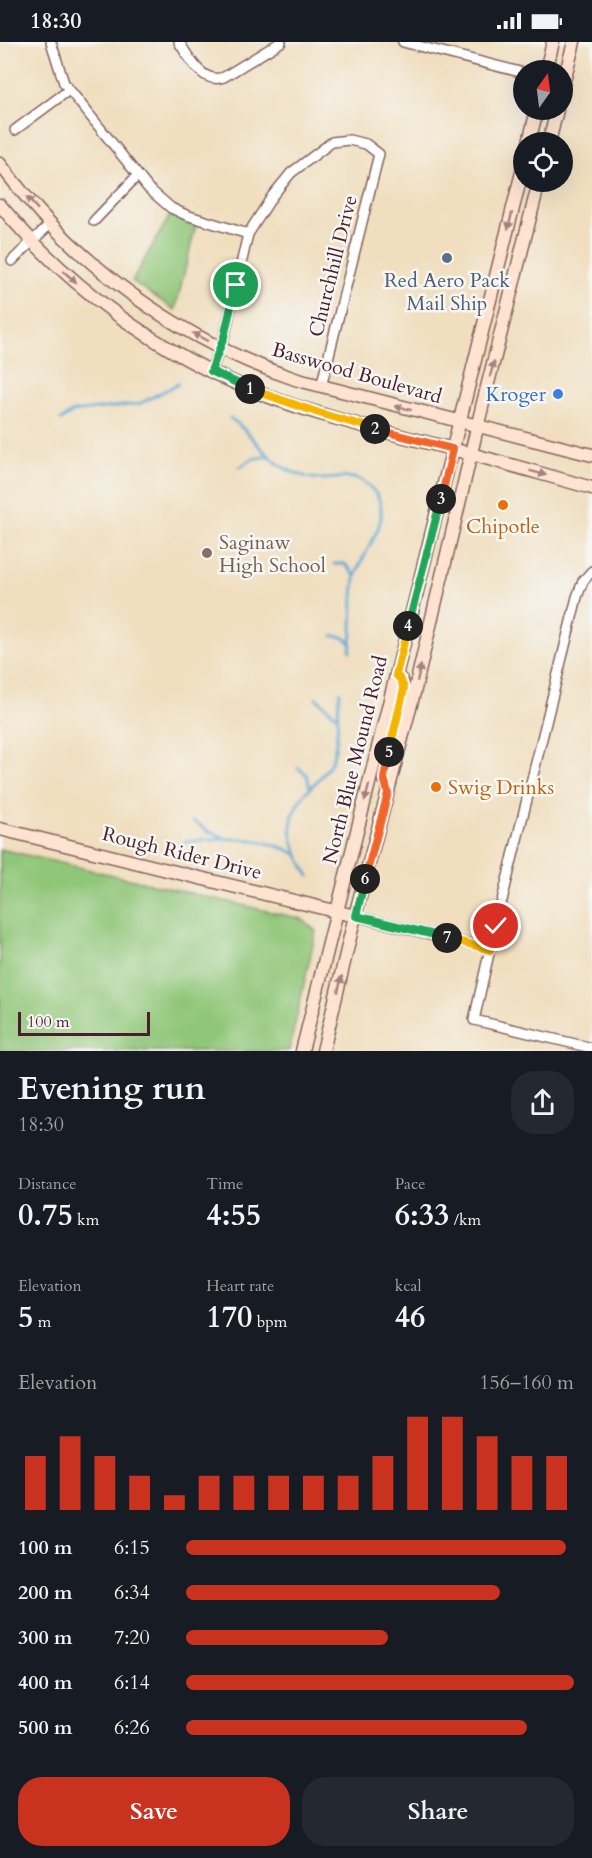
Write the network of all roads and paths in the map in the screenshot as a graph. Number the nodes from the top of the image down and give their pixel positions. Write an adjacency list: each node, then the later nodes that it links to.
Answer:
1 (51, 42): 10 (street)
2 (179, 42): 3 (street)
3 (282, 42)
4 (403, 42): 9 (street)
5 (553, 42): 7 (main road)
6 (574, 42): 8 (main road)
7 (548, 60)
8 (569, 60)
9 (513, 70)
10 (69, 90): 11 (street); 13 (street)
11 (15, 130)
12 (0, 164): 18 (main road, Basswood Boulevard, one-way to 12)
13 (137, 176): 17 (street); 19 (street)
14 (517, 192): 25 (main road, North Blue Mound Road, one-way to 25)
15 (536, 192): 26 (main road, North Blue Mound Road, one-way to 15)
16 (0, 205): 20 (main road)
17 (94, 221)
18 (51, 223): 20 (street); 22 (main road, Basswood Boulevard, one-way to 18)
19 (248, 234): 22 (street); 24 (street, Churchhill Drive)
20 (33, 241): 21 (street); 23 (main road, one-way to 23)
21 (12, 261)
22 (220, 348): 23 (street); 24 (main road, Basswood Boulevard)
23 (211, 371): 27 (main road)
24 (321, 387): 25 (main road, Basswood Boulevard, one-way to 24)
25 (460, 422): 26 (main road, Basswood Boulevard); 27 (main road, North Blue Mound Road)
26 (477, 426): 28 (main road, North Blue Mound Road); 29 (main road, Basswood Boulevard)
27 (453, 449): 28 (main road); 32 (main road, North Blue Mound Road)
28 (471, 454): 30 (main road, one-way to 30); 33 (main road, North Blue Mound Road, one-way to 28)
29 (592, 455)
30 (592, 488)
31 (592, 571): 37 (street)
32 (396, 675): 33 (main road); 35 (main road, North Blue Mound Road, one-way to 35)
33 (388, 793): 36 (main road, North Blue Mound Road)
34 (0, 829): 35 (main road, Rough Rider Drive)
35 (337, 911): 36 (main road, Rough Rider Drive); 39 (main road, North Blue Mound Road)
36 (356, 916): 37 (street); 40 (main road, North Blue Mound Road, one-way to 36)
37 (490, 950): 38 (street)
38 (592, 1048)
39 (302, 1051)
40 (323, 1051)

